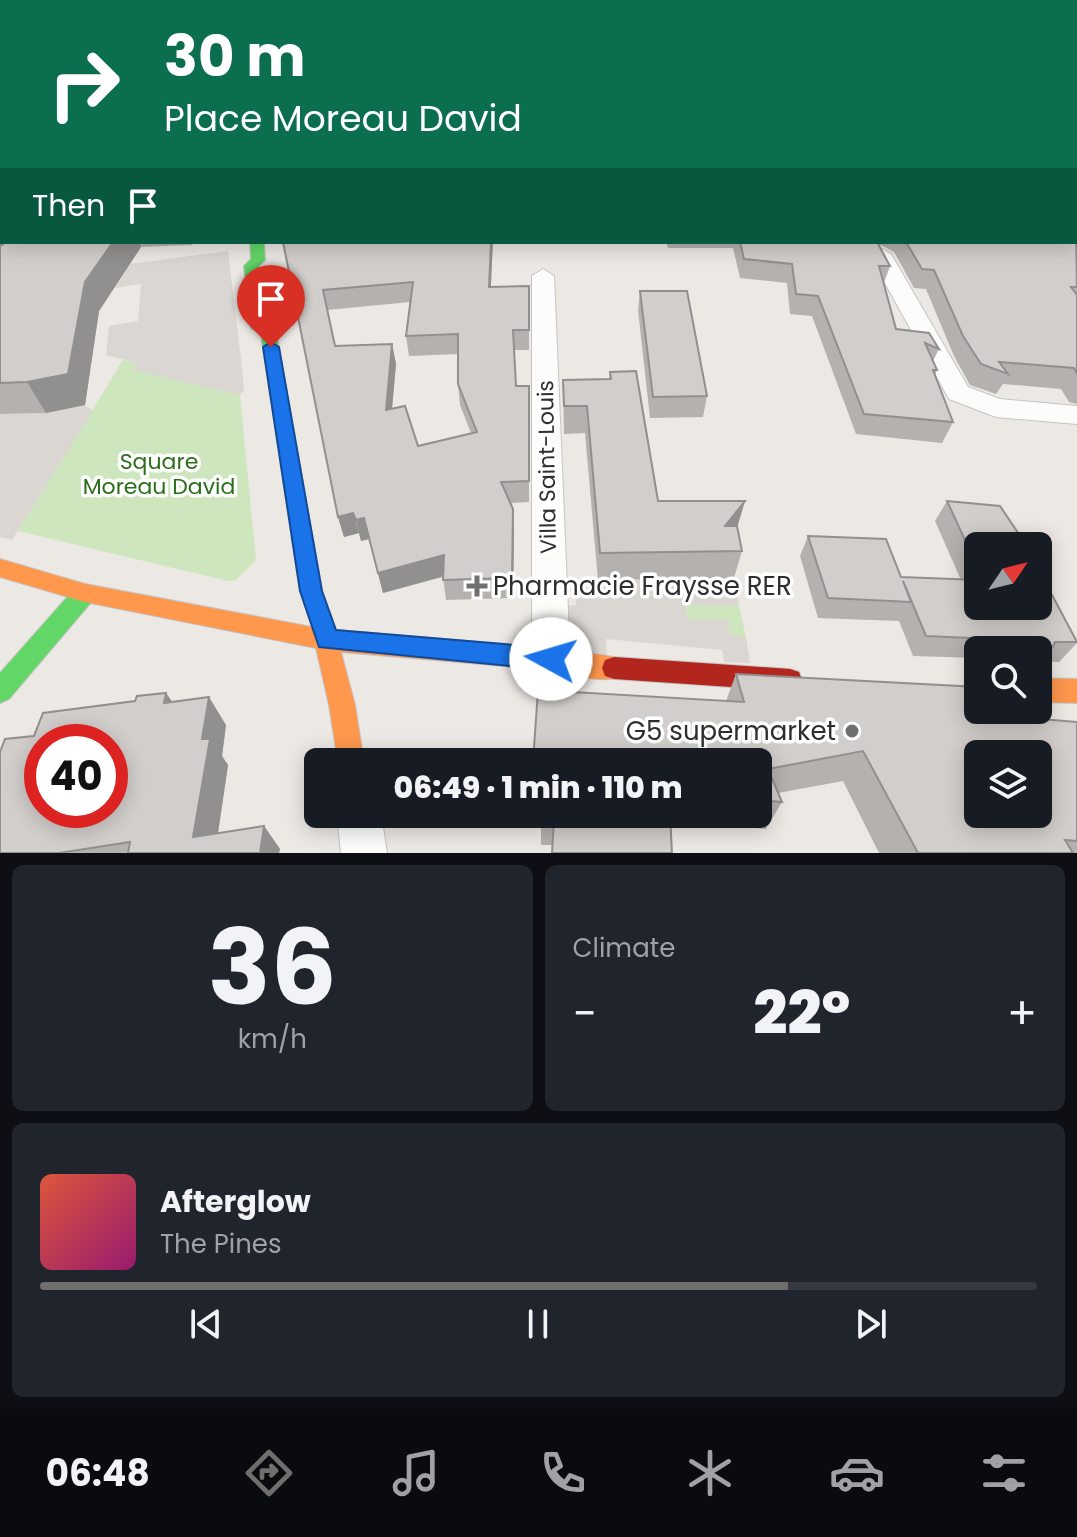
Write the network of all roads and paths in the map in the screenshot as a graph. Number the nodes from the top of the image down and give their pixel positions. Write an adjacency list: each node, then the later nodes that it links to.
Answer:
1 (257, 251): 4 (street)
2 (880, 254): 5 (street)
3 (543, 276): 9 (street, Villa Saint-Louis)
4 (268, 332): 8 (street)
5 (1077, 415)
6 (0, 568): 7 (street)
7 (85, 593): 8 (street); 12 (street)
8 (327, 640): 9 (street); 14 (street)
9 (551, 659): 10 (street)
10 (804, 680)
11 (1052, 690): 13 (street)
12 (0, 691)
13 (1077, 691)
14 (349, 748)
15 (361, 828): 16 (street)
16 (364, 853)

